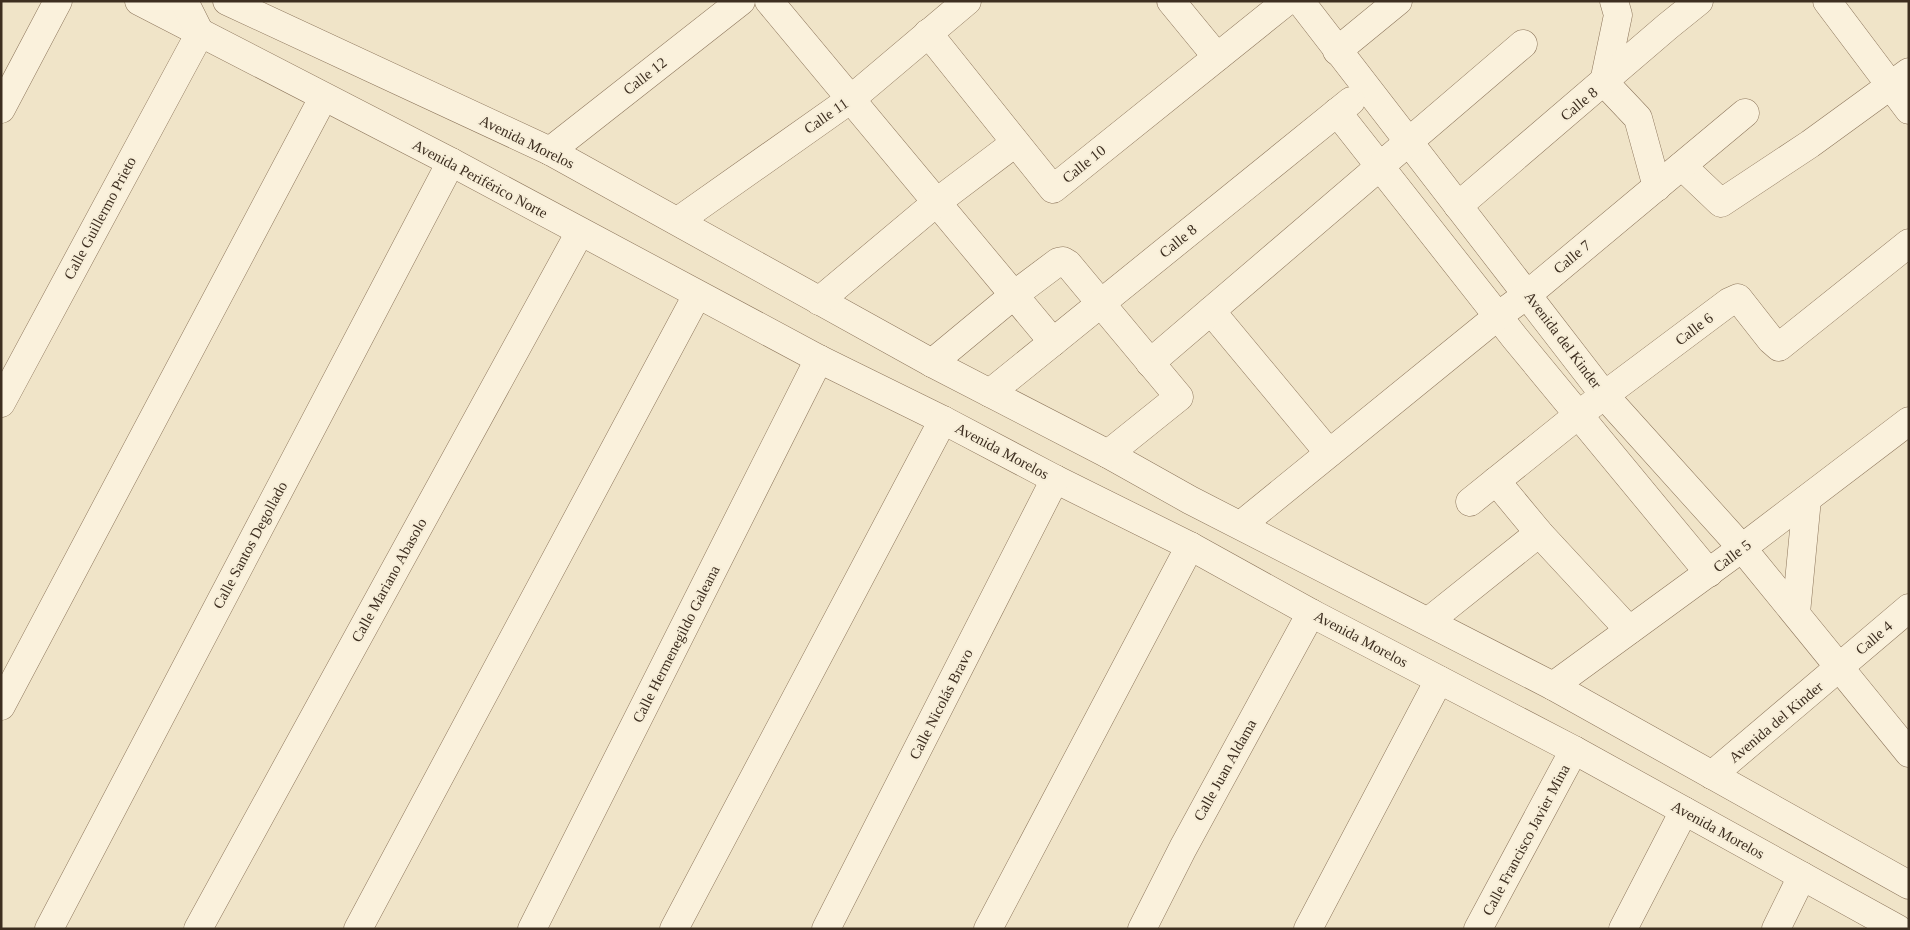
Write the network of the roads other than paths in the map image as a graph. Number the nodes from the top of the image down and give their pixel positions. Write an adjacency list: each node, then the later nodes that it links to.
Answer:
1 (58, 1): 25 (street)
2 (139, 1): 15 (street, Avenida Periférico Norte)
3 (184, 1): 15 (street)
4 (227, 1): 31 (street, Avenida Morelos)
5 (741, 1): 31 (street, Calle 12)
6 (769, 1): 24 (street)
7 (967, 1): 16 (street, Calle 11)
8 (1171, 1): 19 (street)
9 (1287, 1): 19 (street, Calle 10)
10 (1300, 1): 18 (street, Avenida del Kinder)
11 (1398, 1): 18 (street)
12 (1614, 1): 21 (street)
13 (1699, 1): 21 (street, Calle 8)
14 (1827, 1): 20 (street)
15 (200, 33): 23 (street, Avenida Periférico Norte); 54 (street, Calle Guillermo Prieto)
16 (928, 34): 24 (street, Calle 11); 30 (street)
17 (1523, 44): 29 (street)
18 (1337, 51): 22 (street, Avenida del Kinder)
19 (1217, 57): 30 (street, Calle 10)
20 (1900, 79): 26 (street); 34 (street)
21 (1604, 82): 35 (street); 37 (street, Calle 8)
22 (1367, 89): 27 (street, Calle 8); 29 (street, Avenida del Kinder)
23 (324, 98): 32 (street, Avenida Periférico Norte); 77 (street)
24 (852, 99): 36 (street); 38 (street, Calle 11)
25 (1, 109)
26 (1909, 110)
27 (1337, 112): 33 (street); 45 (street, Calle 8)
28 (1746, 113): 34 (street, Calle 7)
29 (1408, 141): 33 (street); 37 (street, Avenida del Kinder)
30 (1015, 143): 36 (street)
31 (550, 151): 38 (street, Avenida Morelos)
32 (450, 162): 39 (street, Avenida Periférico Norte); 84 (street, Calle Santos Degollado)
33 (1380, 165): 46 (street); 47 (street)
34 (1682, 166): 35 (street, Calle 7)
35 (1657, 187): 41 (street, Calle 7)
36 (936, 202): 43 (street); 44 (street)
37 (1458, 206): 41 (street, Avenida del Kinder)
38 (678, 221): 44 (street, Avenida Morelos)
39 (580, 232): 42 (street, Avenida Periférico Norte); 85 (street, Calle Mariano Abasolo)
40 (1909, 243): 53 (street, Calle 6)
41 (1528, 294): 47 (street, Calle 7); 53 (street, Avenida del Kinder)
42 (697, 295): 49 (street, Avenida Periférico Norte); 86 (street)
43 (1014, 295): 45 (street); 48 (street); 50 (street)
44 (819, 300): 50 (street, Avenida Morelos)
45 (1101, 304): 48 (street, Calle 8); 51 (street)
46 (1211, 311): 51 (street); 58 (street)
47 (1498, 316): 55 (street); 58 (street, Calle 7)
48 (1053, 342): 52 (street, Calle 8)
49 (819, 359): 56 (street, Avenida Morelos); 87 (street, Calle Hermenegildo Galeana)
50 (932, 363): 52 (street, Avenida Morelos)
51 (1150, 363): 59 (street)
52 (990, 393): 59 (street, Avenida Morelos)
53 (1605, 396): 55 (street, Calle 6); 67 (street, Avenida del Kinder)
54 (1, 403)
55 (1578, 415): 61 (street, Calle 6); 68 (street)
56 (943, 420): 60 (street, Avenida Morelos); 88 (street)
57 (1909, 421): 62 (street, Calle 5)
58 (1329, 453): 64 (street, Calle 7)
59 (1108, 454): 64 (street, Avenida Morelos)
60 (1056, 479): 66 (street, Avenida Morelos); 89 (street, Calle Nicolás Bravo)
61 (1496, 481): 63 (street, Calle 6); 65 (street)
62 (1807, 499): 67 (street, Calle 5); 71 (street)
63 (1470, 502)
64 (1242, 525): 72 (street)
65 (1539, 533): 72 (street); 73 (street)
66 (1190, 546): 70 (street, Avenida Morelos); 90 (street)
67 (1742, 548): 68 (street, Calle 5); 71 (street, Avenida del Kinder)
68 (1708, 573): 73 (street, Calle 5)
69 (1909, 608): 74 (street, Calle 4)
70 (1311, 612): 75 (street, Avenida Morelos); 91 (street, Calle Juan Aldama)
71 (1796, 613): 74 (street, Avenida del Kinder)
72 (1429, 622): 76 (street)
73 (1629, 630): 76 (street, Calle 5)
74 (1839, 668): 79 (street, Avenida del Kinder); 80 (street, Avenida del Kinder)
75 (1439, 680): 78 (street, Avenida Morelos); 92 (street)
76 (1553, 686): 80 (street)
77 (1, 706)
78 (1574, 750): 81 (street, Avenida Morelos); 93 (street, Calle Francisco Javier Mina)
79 (1909, 753)
80 (1712, 776): 83 (street)
81 (1684, 811): 82 (street, Avenida Morelos); 94 (street)
82 (1802, 876): 95 (street); 96 (street, Avenida Morelos)
83 (1909, 886)
84 (49, 929)
85 (198, 929)
86 (358, 929)
87 (532, 929)
88 (674, 929)
89 (826, 929)
90 (988, 929)
91 (1142, 929)
92 (1308, 929)
93 (1478, 929)
94 (1623, 929)
95 (1776, 929)
96 (1898, 929)

